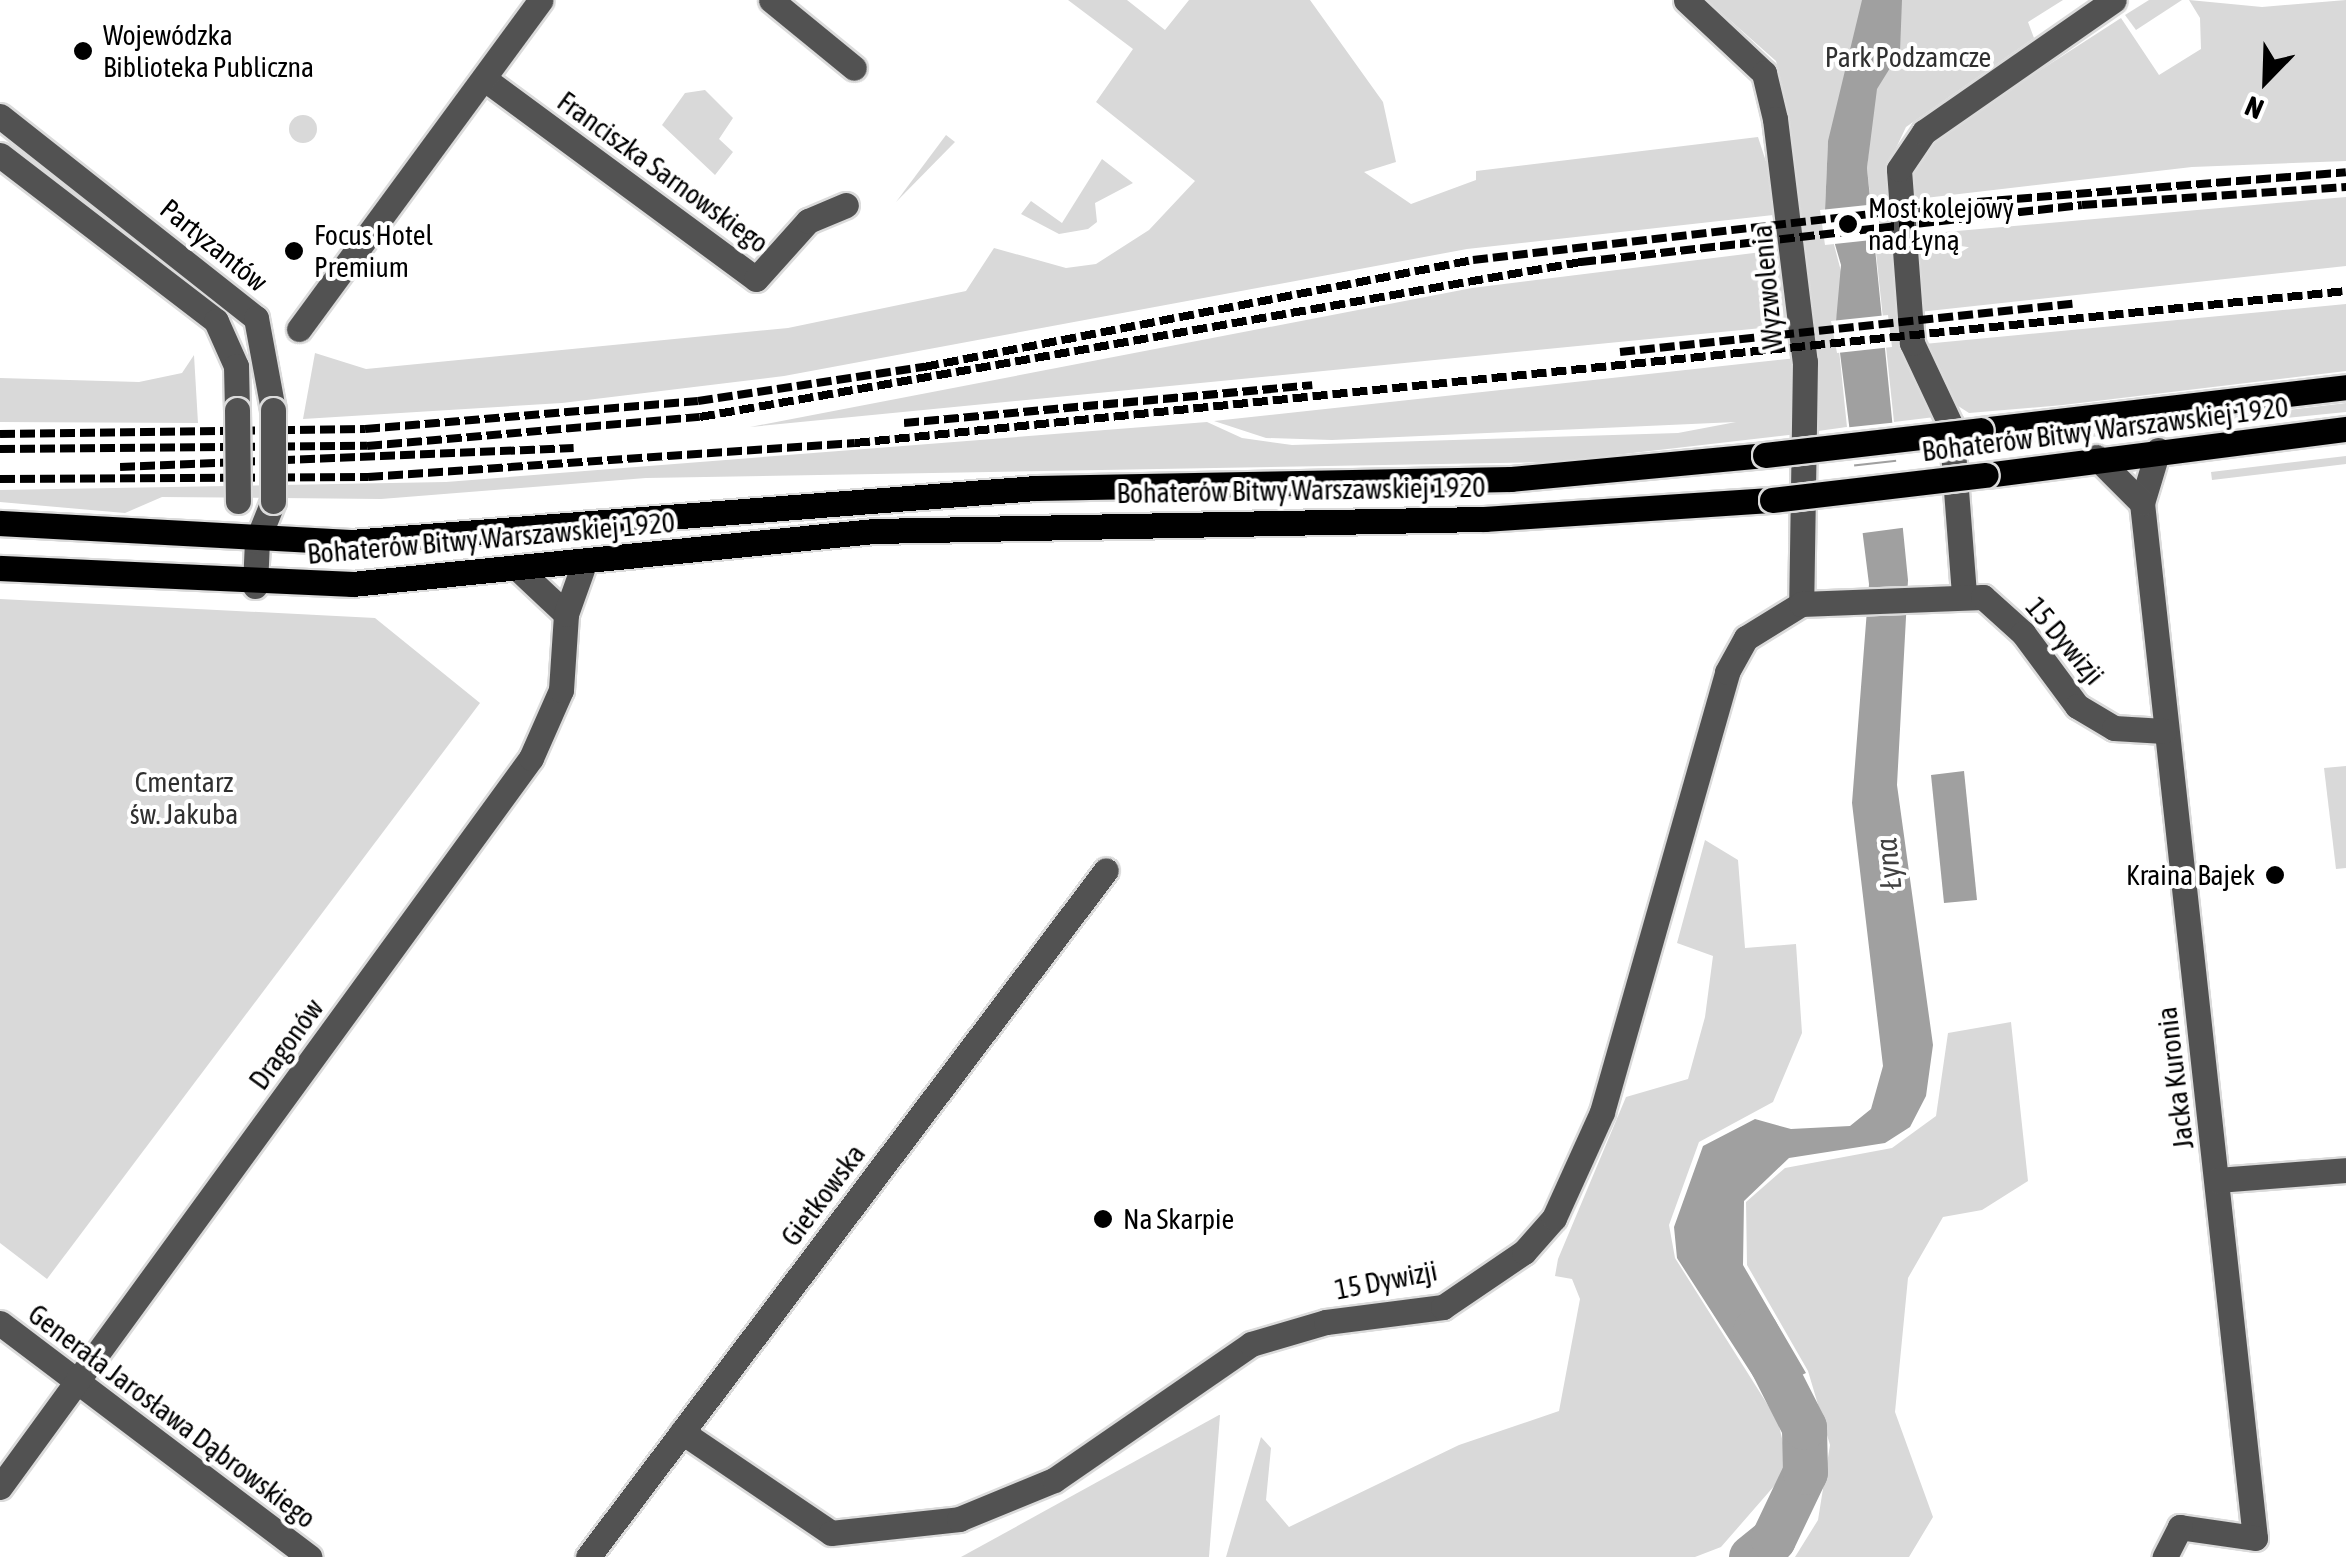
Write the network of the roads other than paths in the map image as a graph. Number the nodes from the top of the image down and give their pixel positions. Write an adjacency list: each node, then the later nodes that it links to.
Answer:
1 (541, 0): 6 (street)
2 (772, 0): 5 (street)
3 (1686, 0): 25 (street, Wyzwolenia)
4 (2114, 0): 24 (street)
5 (854, 68)
6 (486, 80): 9 (street, Franciszka Sarnowskiego); 11 (street)
7 (0, 116): 10 (street, Partyzantów)
8 (0, 155): 19 (street, Partyzantów, bridge)
9 (846, 205)
10 (256, 318): 11 (street); 12 (street, Partyzantów)
11 (299, 329): 12 (street)
12 (272, 372): 19 (street, Partyzantów, bridge)
13 (2346, 387): 19 (main road, Bohaterów Bitwy Warszawskiej 1920, bridge)
14 (2346, 428): 15 (main road, Bohaterów Bitwy Warszawskiej 1920)
15 (2158, 450): 16 (main road, Bohaterów Bitwy Warszawskiej 1920); 17 (street, Jacka Kuronia)
16 (2096, 458): 17 (street); 20 (main road, Bohaterów Bitwy Warszawskiej 1920, bridge)
17 (2142, 503): 27 (street, Jacka Kuronia)
18 (0, 523): 19 (main road, Bohaterów Bitwy Warszawskiej 1920)
19 (257, 541): 23 (street, Partyzantów)
20 (585, 562): 22 (main road, Bohaterów Bitwy Warszawskiej 1920); 26 (street, Dragonów)
21 (0, 568): 23 (main road, Bohaterów Bitwy Warszawskiej 1920)
22 (518, 568): 23 (main road, Bohaterów Bitwy Warszawskiej 1920); 26 (street)
23 (255, 586)
24 (1964, 594): 25 (street); 27 (street, 15 Dywizji)
25 (1802, 604): 33 (street, 15 Dywizji)
26 (566, 614): 32 (street, Dragonów)
27 (2164, 731): 30 (street, Jacka Kuronia)
28 (1106, 870): 33 (street, Gietkowska)
29 (2346, 1170): 30 (street)
30 (2217, 1180): 37 (street, Jacka Kuronia)
31 (0, 1323): 32 (street, Generała Jarosława Dąbrowskiego)
32 (75, 1380): 34 (street, Dragonów); 35 (street, Generała Jarosława Dąbrowskiego)
33 (682, 1432): 36 (street, Gietkowska)
34 (0, 1488)
35 (309, 1557)
36 (588, 1557)
37 (2164, 1557)

